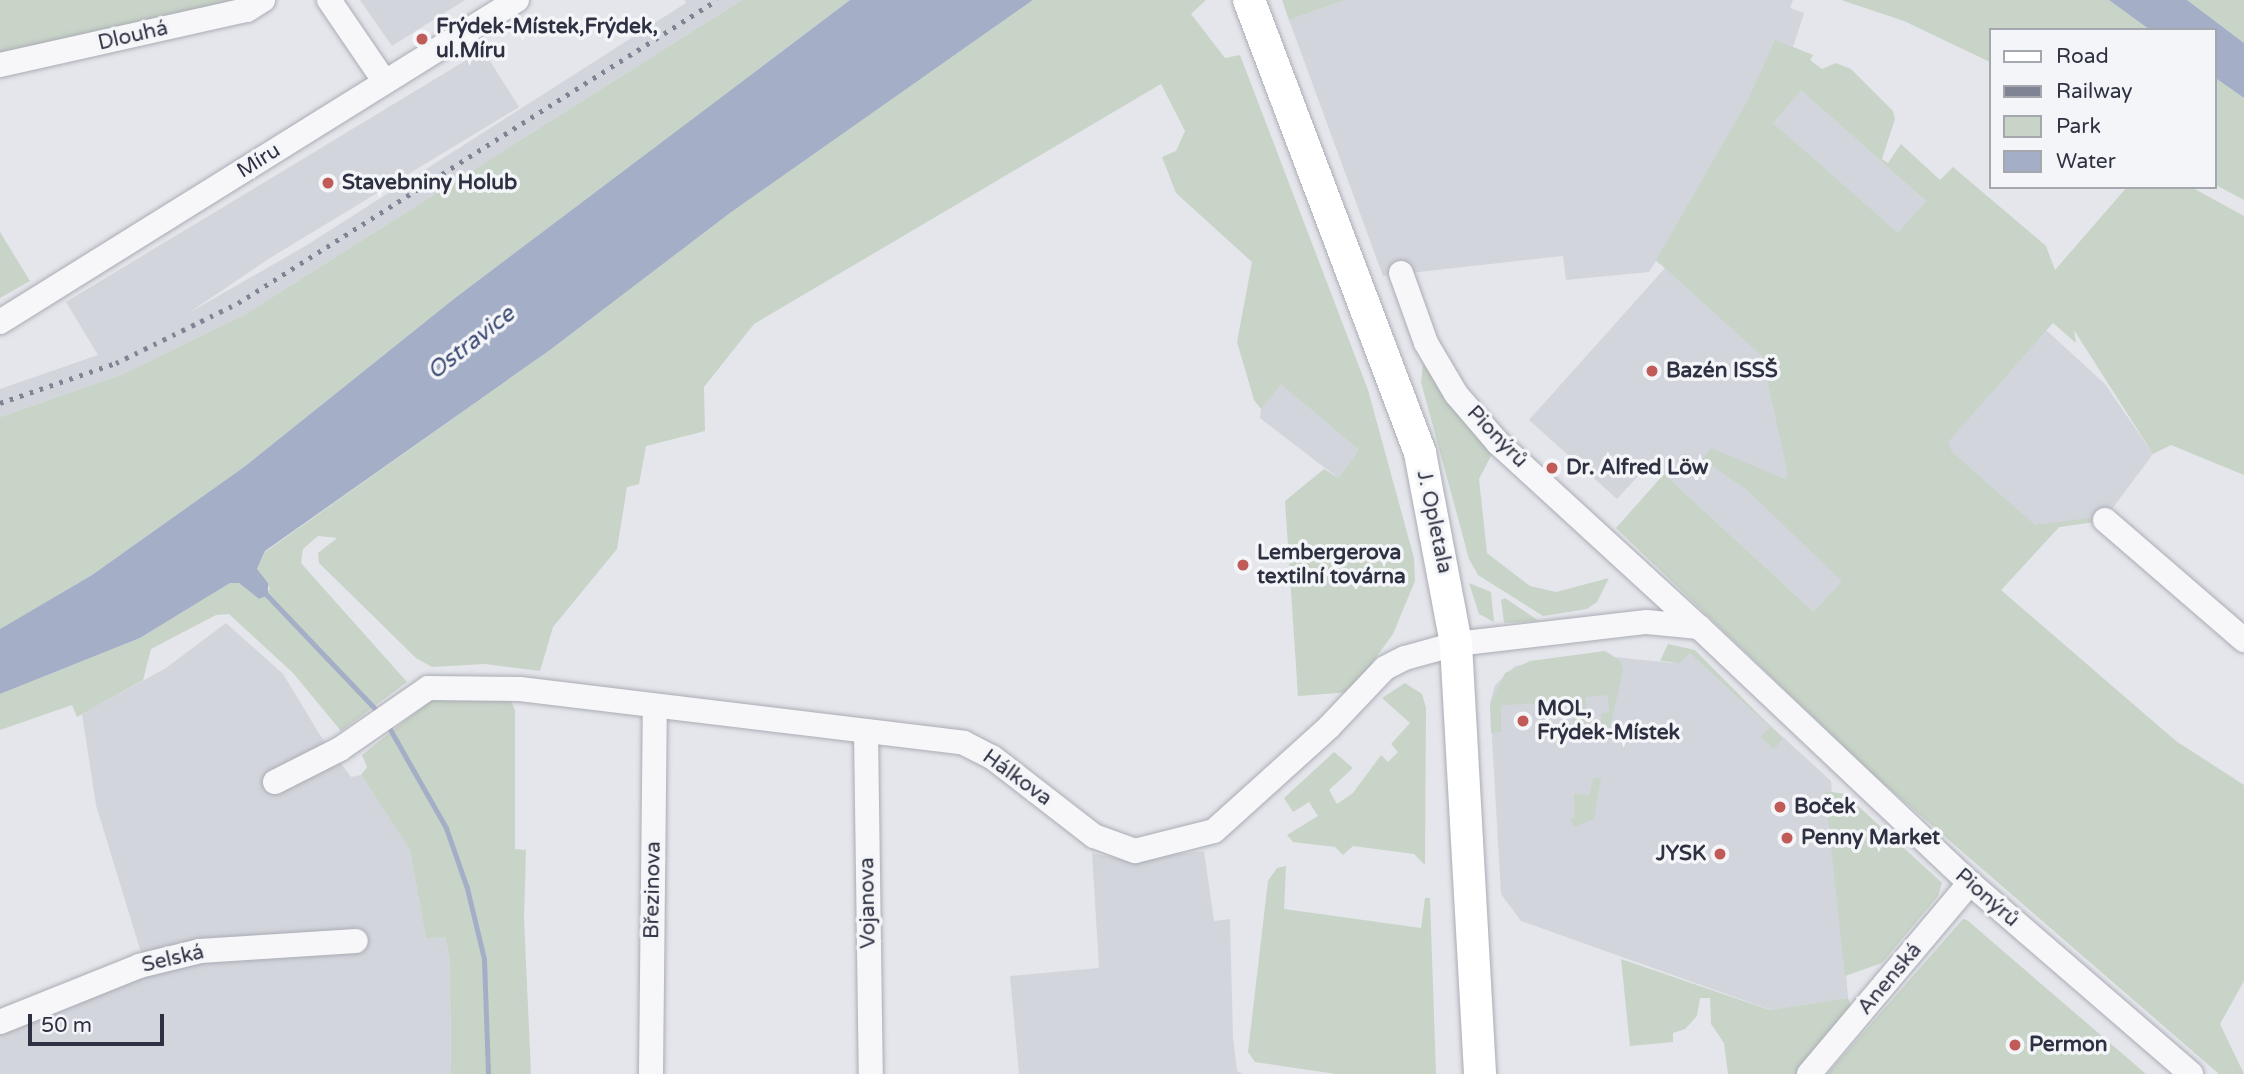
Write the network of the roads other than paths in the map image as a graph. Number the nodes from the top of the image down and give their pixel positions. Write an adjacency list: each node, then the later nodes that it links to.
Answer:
1 (263, 0): 5 (street, Dlouhá)
2 (329, 0): 6 (street)
3 (517, 0): 6 (street, Míru)
4 (1249, 0): 12 (main road, J. Opletala)
5 (0, 65)
6 (384, 82): 8 (street, Míru)
7 (1401, 273): 10 (street, Pionýrů)
8 (0, 322)
9 (2105, 520): 11 (street)
10 (1699, 627): 12 (street); 16 (street, Pionýrů)
11 (2244, 639)
12 (1456, 645): 14 (street, Hálkova); 21 (main road, J. Opletala)
13 (655, 706): 14 (street, Hálkova); 15 (street, Hálkova); 19 (street, Březinova)
14 (866, 732): 20 (street, Vojanova)
15 (275, 782)
16 (1970, 883): 22 (street, Anenská); 23 (street, Pionýrů)
17 (356, 941): 18 (street, Selská)
18 (0, 1022)
19 (651, 1074)
20 (871, 1074)
21 (1480, 1074)
22 (1809, 1074)
23 (2191, 1074)

